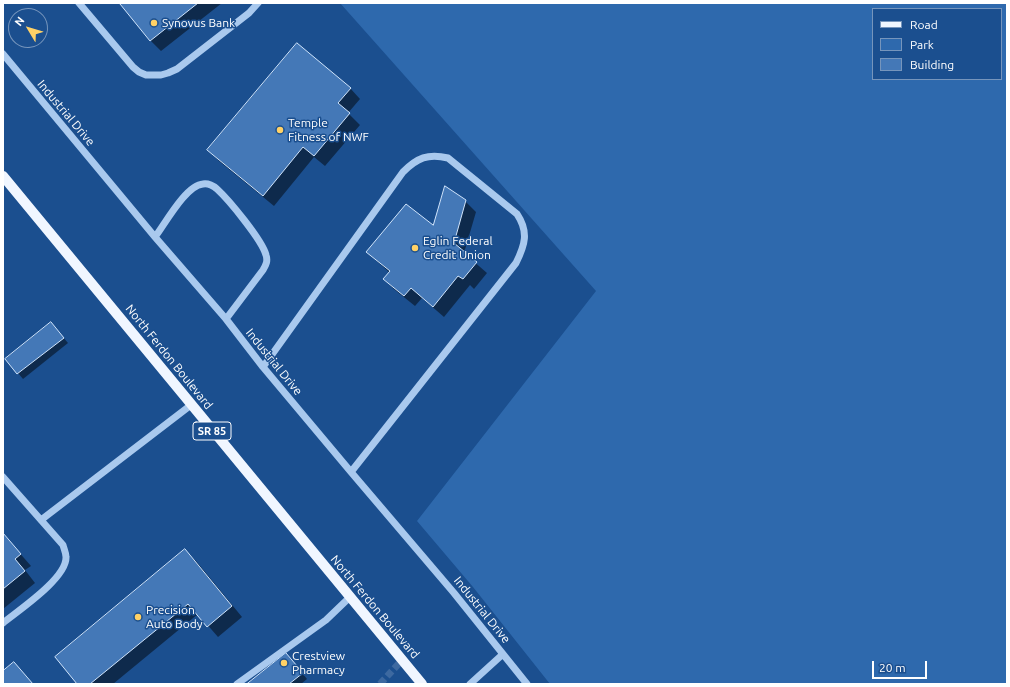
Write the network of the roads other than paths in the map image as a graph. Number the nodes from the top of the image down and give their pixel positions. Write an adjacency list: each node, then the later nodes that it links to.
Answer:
1 (79, 3): 2 (street)
2 (258, 3)
3 (3, 54): 5 (street, Industrial Drive)
4 (3, 176): 8 (main road, North Ferdon Boulevard / SR 85)
5 (155, 237): 6 (street, Industrial Drive); 6 (street)
6 (226, 319): 7 (street, Industrial Drive)
7 (263, 366): 9 (street, Industrial Drive); 9 (street)
8 (191, 405): 11 (street); 12 (main road, North Ferdon Boulevard / SR 85)
9 (351, 472): 14 (street, Industrial Drive)
10 (3, 478): 11 (street)
11 (41, 520): 13 (street)
12 (350, 597): 15 (street); 16 (main road, North Ferdon Boulevard / SR 85)
13 (3, 623)
14 (503, 654): 17 (street); 18 (street, Industrial Drive)
15 (237, 684)
16 (422, 684)
17 (470, 684)
18 (527, 684)

